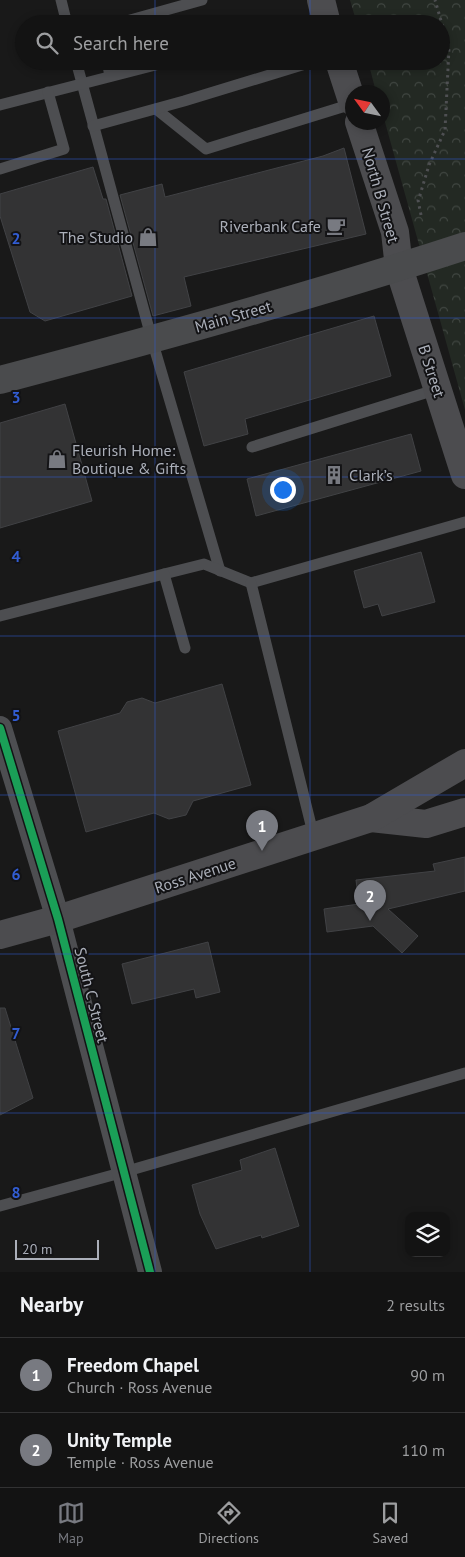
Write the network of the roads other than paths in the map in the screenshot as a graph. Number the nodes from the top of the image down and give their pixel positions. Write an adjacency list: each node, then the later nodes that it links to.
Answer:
1 (61, 0): 3 (lane)
2 (202, 0): 4 (lane)
3 (65, 15)
4 (148, 15)
5 (78, 70): 11 (lane)
6 (109, 70): 10 (lane)
7 (134, 70): 10 (lane)
8 (286, 70): 16 (lane)
9 (343, 70): 12 (main road)
10 (110, 76): 11 (lane)
11 (82, 84): 13 (lane); 17 (lane)
12 (347, 85)
13 (48, 92): 14 (lane); 19 (lane)
14 (0, 105)
15 (345, 105): 16 (lane)
16 (156, 109): 17 (lane)
17 (93, 126): 22 (lane)
18 (363, 130): 21 (main road, North B Street)
19 (0, 169)
20 (465, 246): 21 (main road, Main Street)
21 (399, 268): 22 (main road, Main Street); 24 (main road, B Street)
22 (152, 340): 23 (main road, Main Street); 28 (lane)
23 (0, 380)
24 (438, 389): 25 (lane); 26 (main road, B Street)
25 (252, 447)
26 (465, 475)
27 (465, 522): 30 (lane)
28 (220, 571): 29 (lane); 30 (lane)
29 (164, 574): 31 (lane); 32 (lane)
30 (251, 583): 37 (lane)
31 (0, 616)
32 (185, 648)
33 (0, 728): 38 (street, South C Street)
34 (465, 763): 36 (main road, Ross Avenue)
35 (465, 812): 36 (main road)
36 (371, 818): 37 (main road, Ross Avenue)
37 (314, 837): 38 (main road, Ross Avenue)
38 (58, 919): 39 (main road, Ross Avenue); 41 (street, South C Street)
39 (0, 935)
40 (465, 1073): 41 (lane)
41 (124, 1172): 42 (lane); 43 (street, South C Street)
42 (0, 1206)
43 (150, 1272)

